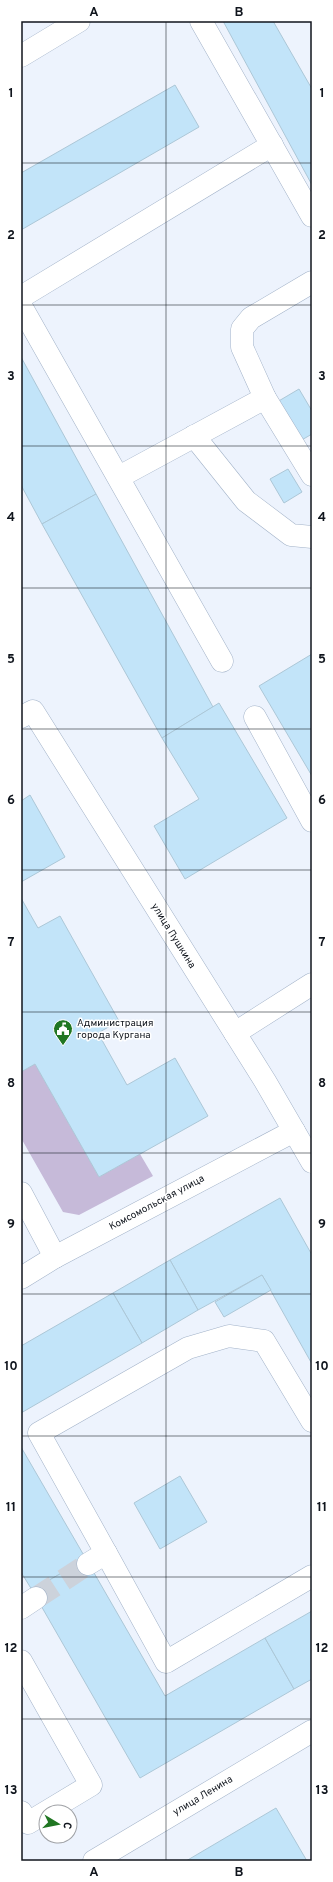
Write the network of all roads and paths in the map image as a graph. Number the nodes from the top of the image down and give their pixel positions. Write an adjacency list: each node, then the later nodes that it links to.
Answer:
1 (79, 21): 3 (street)
2 (201, 21): 4 (street)
3 (21, 56)
4 (272, 145): 5 (street); 7 (street)
5 (312, 216)
6 (312, 282): 9 (street)
7 (21, 297)
8 (21, 306): 12 (street)
9 (265, 398): 10 (street); 11 (street)
10 (194, 436): 12 (street); 13 (street)
11 (312, 475)
12 (119, 477): 14 (street)
13 (312, 537)
14 (222, 661)
15 (27, 714): 19 (street, улица Пушкина)
16 (255, 717): 17 (street)
17 (312, 821)
18 (312, 984): 19 (street)
19 (234, 1033): 20 (street, улица Пушкина)
20 (294, 1131): 21 (street, улица Пушкина); 23 (street, Комсомольская улица)
21 (312, 1162)
22 (21, 1193): 23 (street)
23 (55, 1257): 24 (street, Комсомольская улица)
24 (21, 1278)
25 (312, 1421): 26 (street)
26 (312, 1576)
27 (21, 1661): 29 (street)
28 (312, 1731): 30 (street, улица Ленина)
29 (21, 1812)
30 (94, 1861)

